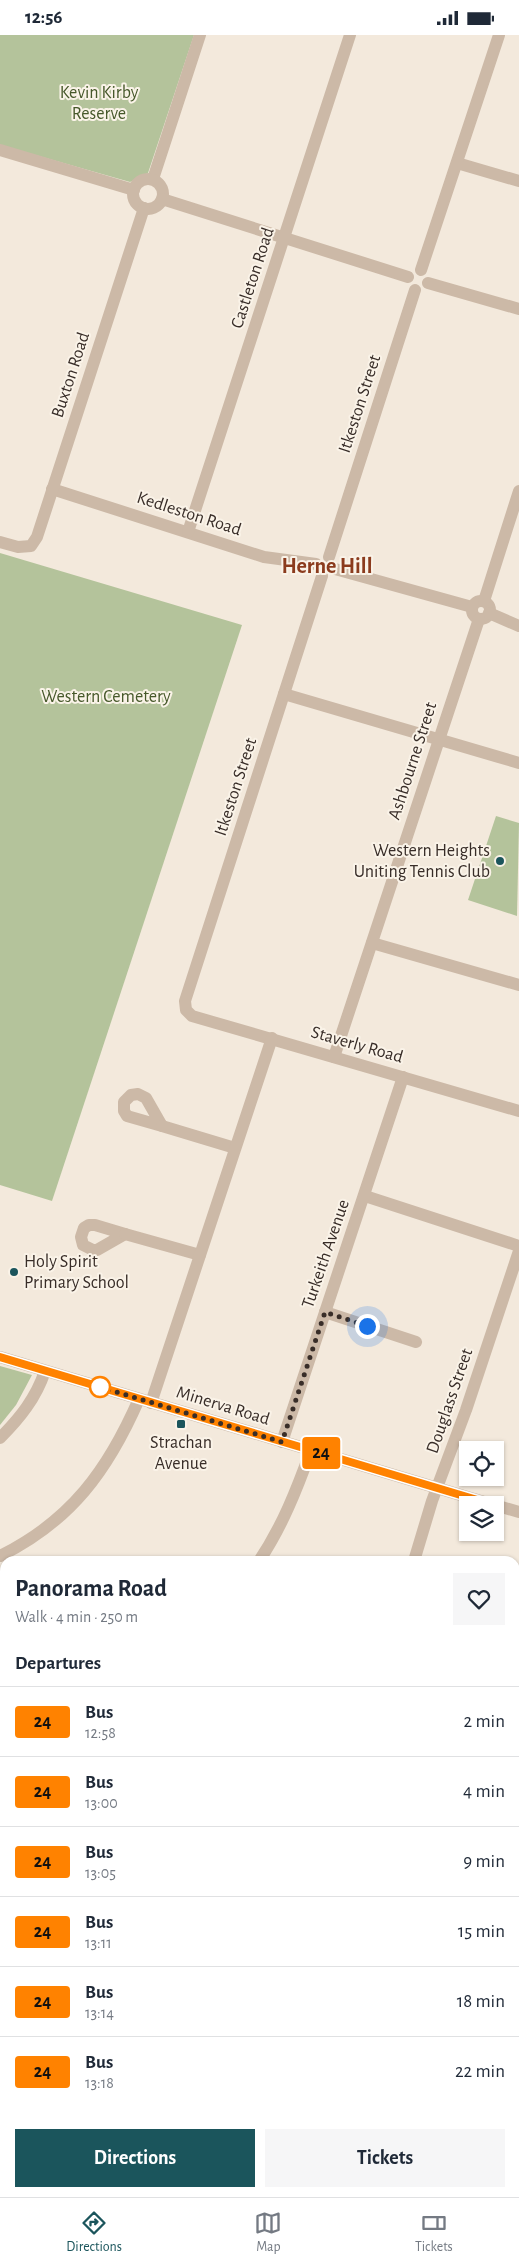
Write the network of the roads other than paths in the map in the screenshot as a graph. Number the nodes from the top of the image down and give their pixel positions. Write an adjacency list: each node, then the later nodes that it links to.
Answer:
1 (200, 35): 6 (street)
2 (350, 35): 11 (street, Castleton Road)
3 (499, 35): 5 (street)
4 (0, 150): 8 (street)
5 (457, 163): 7 (street); 12 (street)
6 (152, 179): 8 (street); 9 (street)
7 (519, 181)
8 (134, 190): 10 (street)
9 (162, 199): 10 (street); 11 (street)
10 (144, 209): 17 (street, Buxton Road)
11 (285, 238): 13 (street); 19 (street, Castleton Road)
12 (421, 270): 13 (street); 14 (street)
13 (408, 277): 15 (street)
14 (428, 283): 15 (street); 16 (street)
15 (415, 290): 21 (street, Itkeston Street)
16 (519, 309)
17 (52, 489): 19 (street, Kedleston Road); 20 (street, Buxton Road)
18 (519, 491): 25 (street, Ashbourne Street)
19 (188, 532): 22 (street, Kedleston Road)
20 (0, 542)
21 (329, 557): 22 (street); 23 (street)
22 (316, 564): 24 (street)
23 (335, 569): 24 (street); 25 (street)
24 (322, 576): 27 (street, Itkeston Street)
25 (484, 611): 26 (street); 28 (street, Ashbourne Street)
26 (519, 626)
27 (284, 694): 28 (street); 32 (street, Itkeston Street)
28 (438, 739): 29 (street); 30 (street, Ashbourne Street)
29 (519, 763)
30 (372, 943): 31 (street); 34 (street, Ashbourne Street)
31 (519, 985)
32 (186, 1010): 33 (street, Staverly Road)
33 (272, 1038): 34 (street, Staverly Road); 38 (street)
34 (334, 1057): 35 (street, Staverly Road)
35 (403, 1077): 36 (street, Staverly Road); 39 (street, Turkeith Avenue)
36 (519, 1111)
37 (162, 1126): 38 (street)
38 (235, 1148): 43 (street)
39 (365, 1196): 41 (street); 44 (street, Turkeith Avenue)
40 (125, 1234): 43 (street)
41 (519, 1246)
42 (519, 1251): 52 (street, Douglass Street)
43 (200, 1255): 48 (street)
44 (325, 1312): 45 (street); 50 (street, Turkeith Avenue)
45 (416, 1342)
46 (0, 1357): 47 (street, Minerva Road)
47 (45, 1371): 48 (street, Minerva Road); 49 (street)
48 (145, 1401): 50 (street, Minerva Road); 56 (street)
49 (0, 1438)
50 (282, 1442): 51 (street, Minerva Road)
51 (311, 1450): 52 (street, Minerva Road); 57 (street)
52 (438, 1488): 53 (street, Minerva Road); 58 (street, Douglass Street)
53 (465, 1496)
54 (504, 1508): 55 (street, Minerva Road)
55 (519, 1512)
56 (0, 1556)
57 (262, 1556)
58 (416, 1556)

